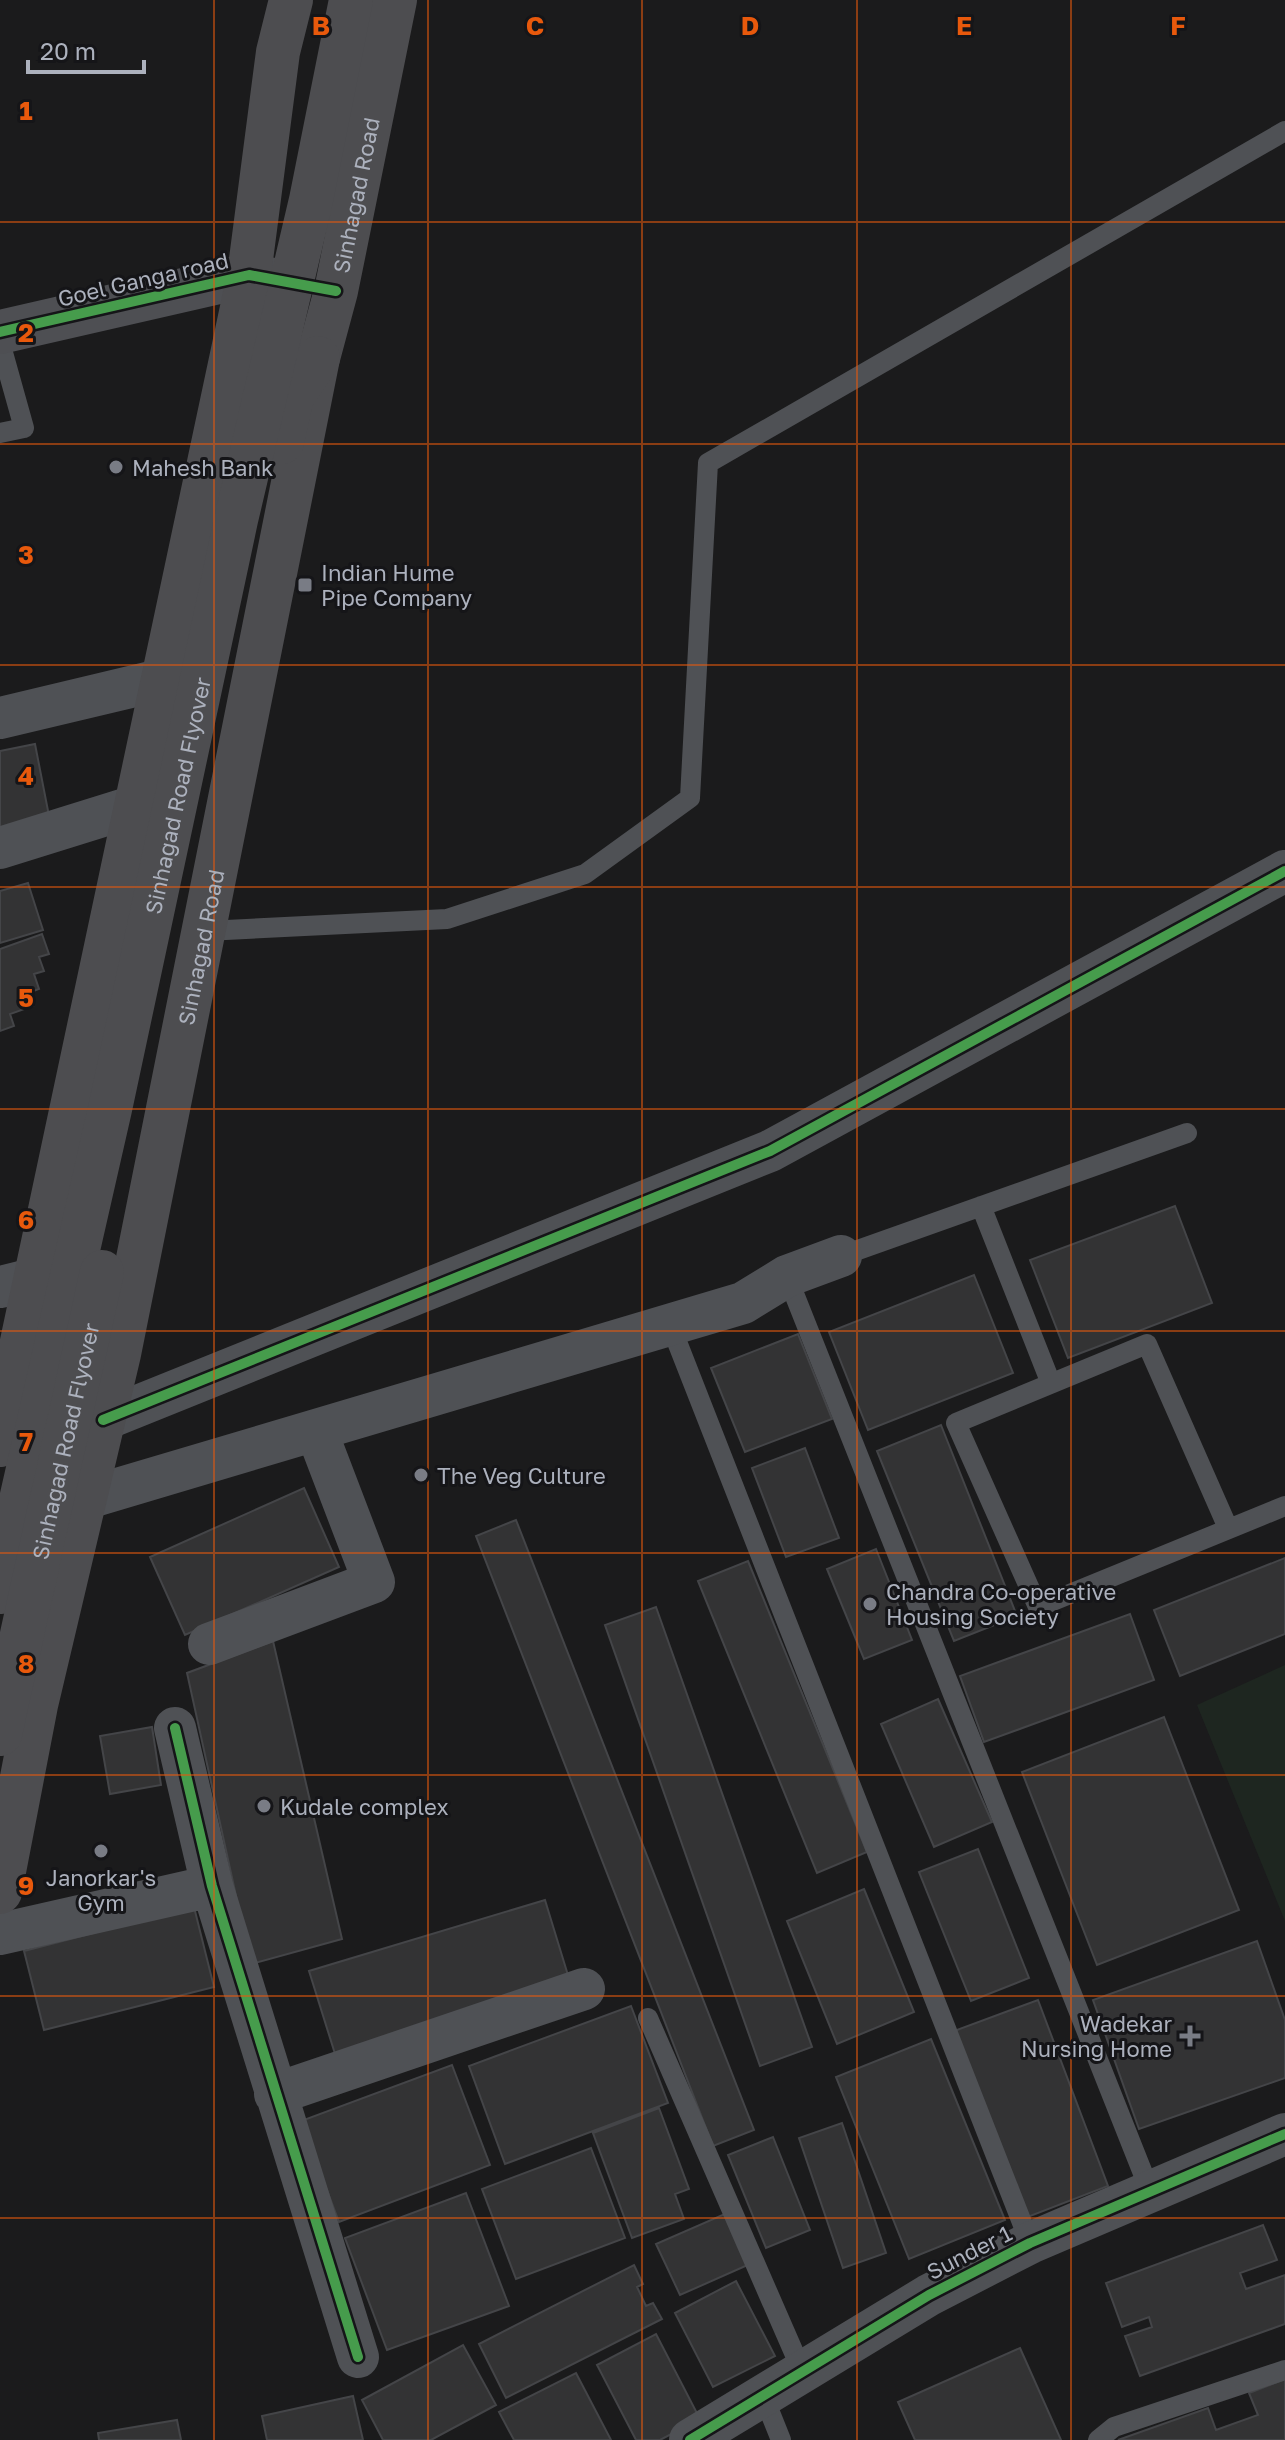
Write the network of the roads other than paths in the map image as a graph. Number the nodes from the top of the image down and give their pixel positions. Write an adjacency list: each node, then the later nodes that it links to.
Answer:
1 (291, 0): 5 (main road)
2 (351, 0): 33 (main road, Sinhagad Road Flyover, bridge)
3 (395, 0): 6 (main road, Sinhagad Road)
4 (1285, 131): 16 (lane)
5 (249, 275): 6 (street); 7 (street, Goel Ganga road); 11 (main road)
6 (336, 291): 9 (main road, Sinhagad Road)
7 (0, 332)
8 (0, 342): 10 (lane)
9 (318, 358): 16 (main road, Sinhagad Road); 36 (main road, Sinhagad Road Flyover, bridge)
10 (0, 433)
11 (164, 679): 12 (street); 13 (main road)
12 (0, 718)
13 (138, 805): 14 (street); 17 (main road)
14 (0, 848)
15 (1285, 871): 27 (street)
16 (206, 931): 18 (main road, Sinhagad Road)
17 (91, 1016): 18 (main road); 23 (main road)
18 (184, 1036): 27 (main road, Sinhagad Road)
19 (1187, 1133): 20 (lane)
20 (981, 1206): 21 (lane); 25 (lane)
21 (841, 1256): 22 (street)
22 (787, 1276): 24 (street); 44 (lane)
23 (18, 1283): 26 (main road)
24 (670, 1324): 28 (street); 45 (lane)
25 (1050, 1381): 32 (lane); 32 (lane)
26 (11, 1397): 27 (main road); 29 (main road)
27 (103, 1420): 30 (main road, Sinhagad Road)
28 (316, 1430): 30 (street); 34 (street)
29 (0, 1445)
30 (84, 1499): 38 (main road, Sinhagad Road)
31 (1285, 1506): 32 (lane)
32 (1228, 1528)
33 (0, 1592)
34 (209, 1644)
35 (175, 1728): 37 (street)
36 (0, 1734)
37 (212, 1886): 39 (street); 42 (street)
38 (0, 1892)
39 (0, 1934)
40 (584, 1989): 42 (street)
41 (648, 2018): 48 (lane)
42 (275, 2094): 46 (street)
43 (1285, 2134): 44 (street, Sunder 1)
44 (1150, 2191): 45 (street, Sunder 1)
45 (1030, 2243): 48 (street, Sunder 1)
46 (358, 2357)
47 (1285, 2370): 52 (lane)
48 (802, 2371): 49 (street, Sunder 1)
49 (763, 2395): 50 (street, Sunder 1); 51 (lane)
50 (690, 2440)
51 (781, 2440)
52 (1098, 2440)

